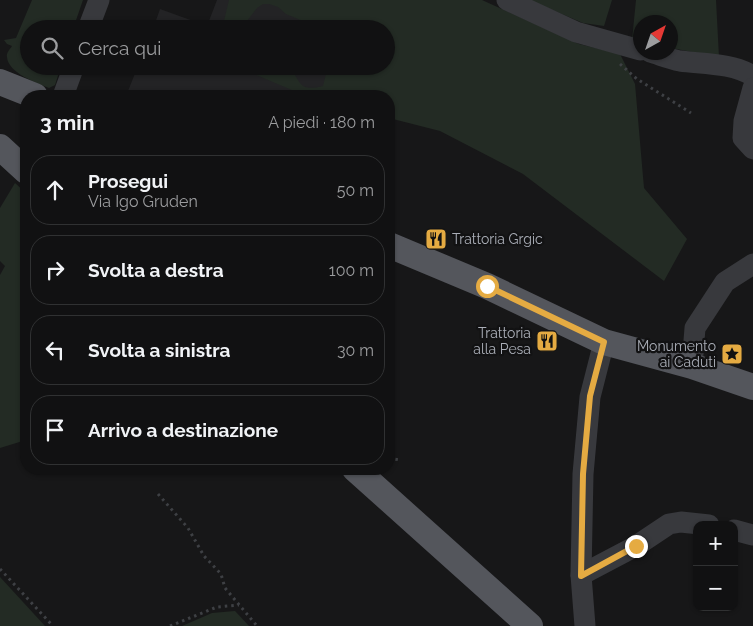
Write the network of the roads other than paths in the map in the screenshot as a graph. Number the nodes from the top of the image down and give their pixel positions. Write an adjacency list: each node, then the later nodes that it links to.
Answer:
1 (98, 0): 3 (street)
2 (507, 0): 4 (street)
3 (91, 20)
4 (633, 48)
5 (678, 60): 7 (street)
6 (71, 75): 11 (street)
7 (753, 76)
8 (0, 82): 10 (main road)
9 (753, 88): 13 (street)
10 (20, 90)
11 (65, 90)
12 (0, 147): 14 (main road)
13 (753, 149)
14 (20, 165)
15 (395, 248): 17 (main road)
16 (753, 264): 18 (street)
17 (604, 342): 18 (main road); 24 (street)
18 (692, 366): 19 (main road)
19 (753, 387)
20 (363, 475): 26 (main road)
21 (693, 523): 24 (street)
22 (738, 531): 23 (street)
23 (753, 535)
24 (581, 576): 25 (street)
25 (582, 624)
26 (530, 626)

